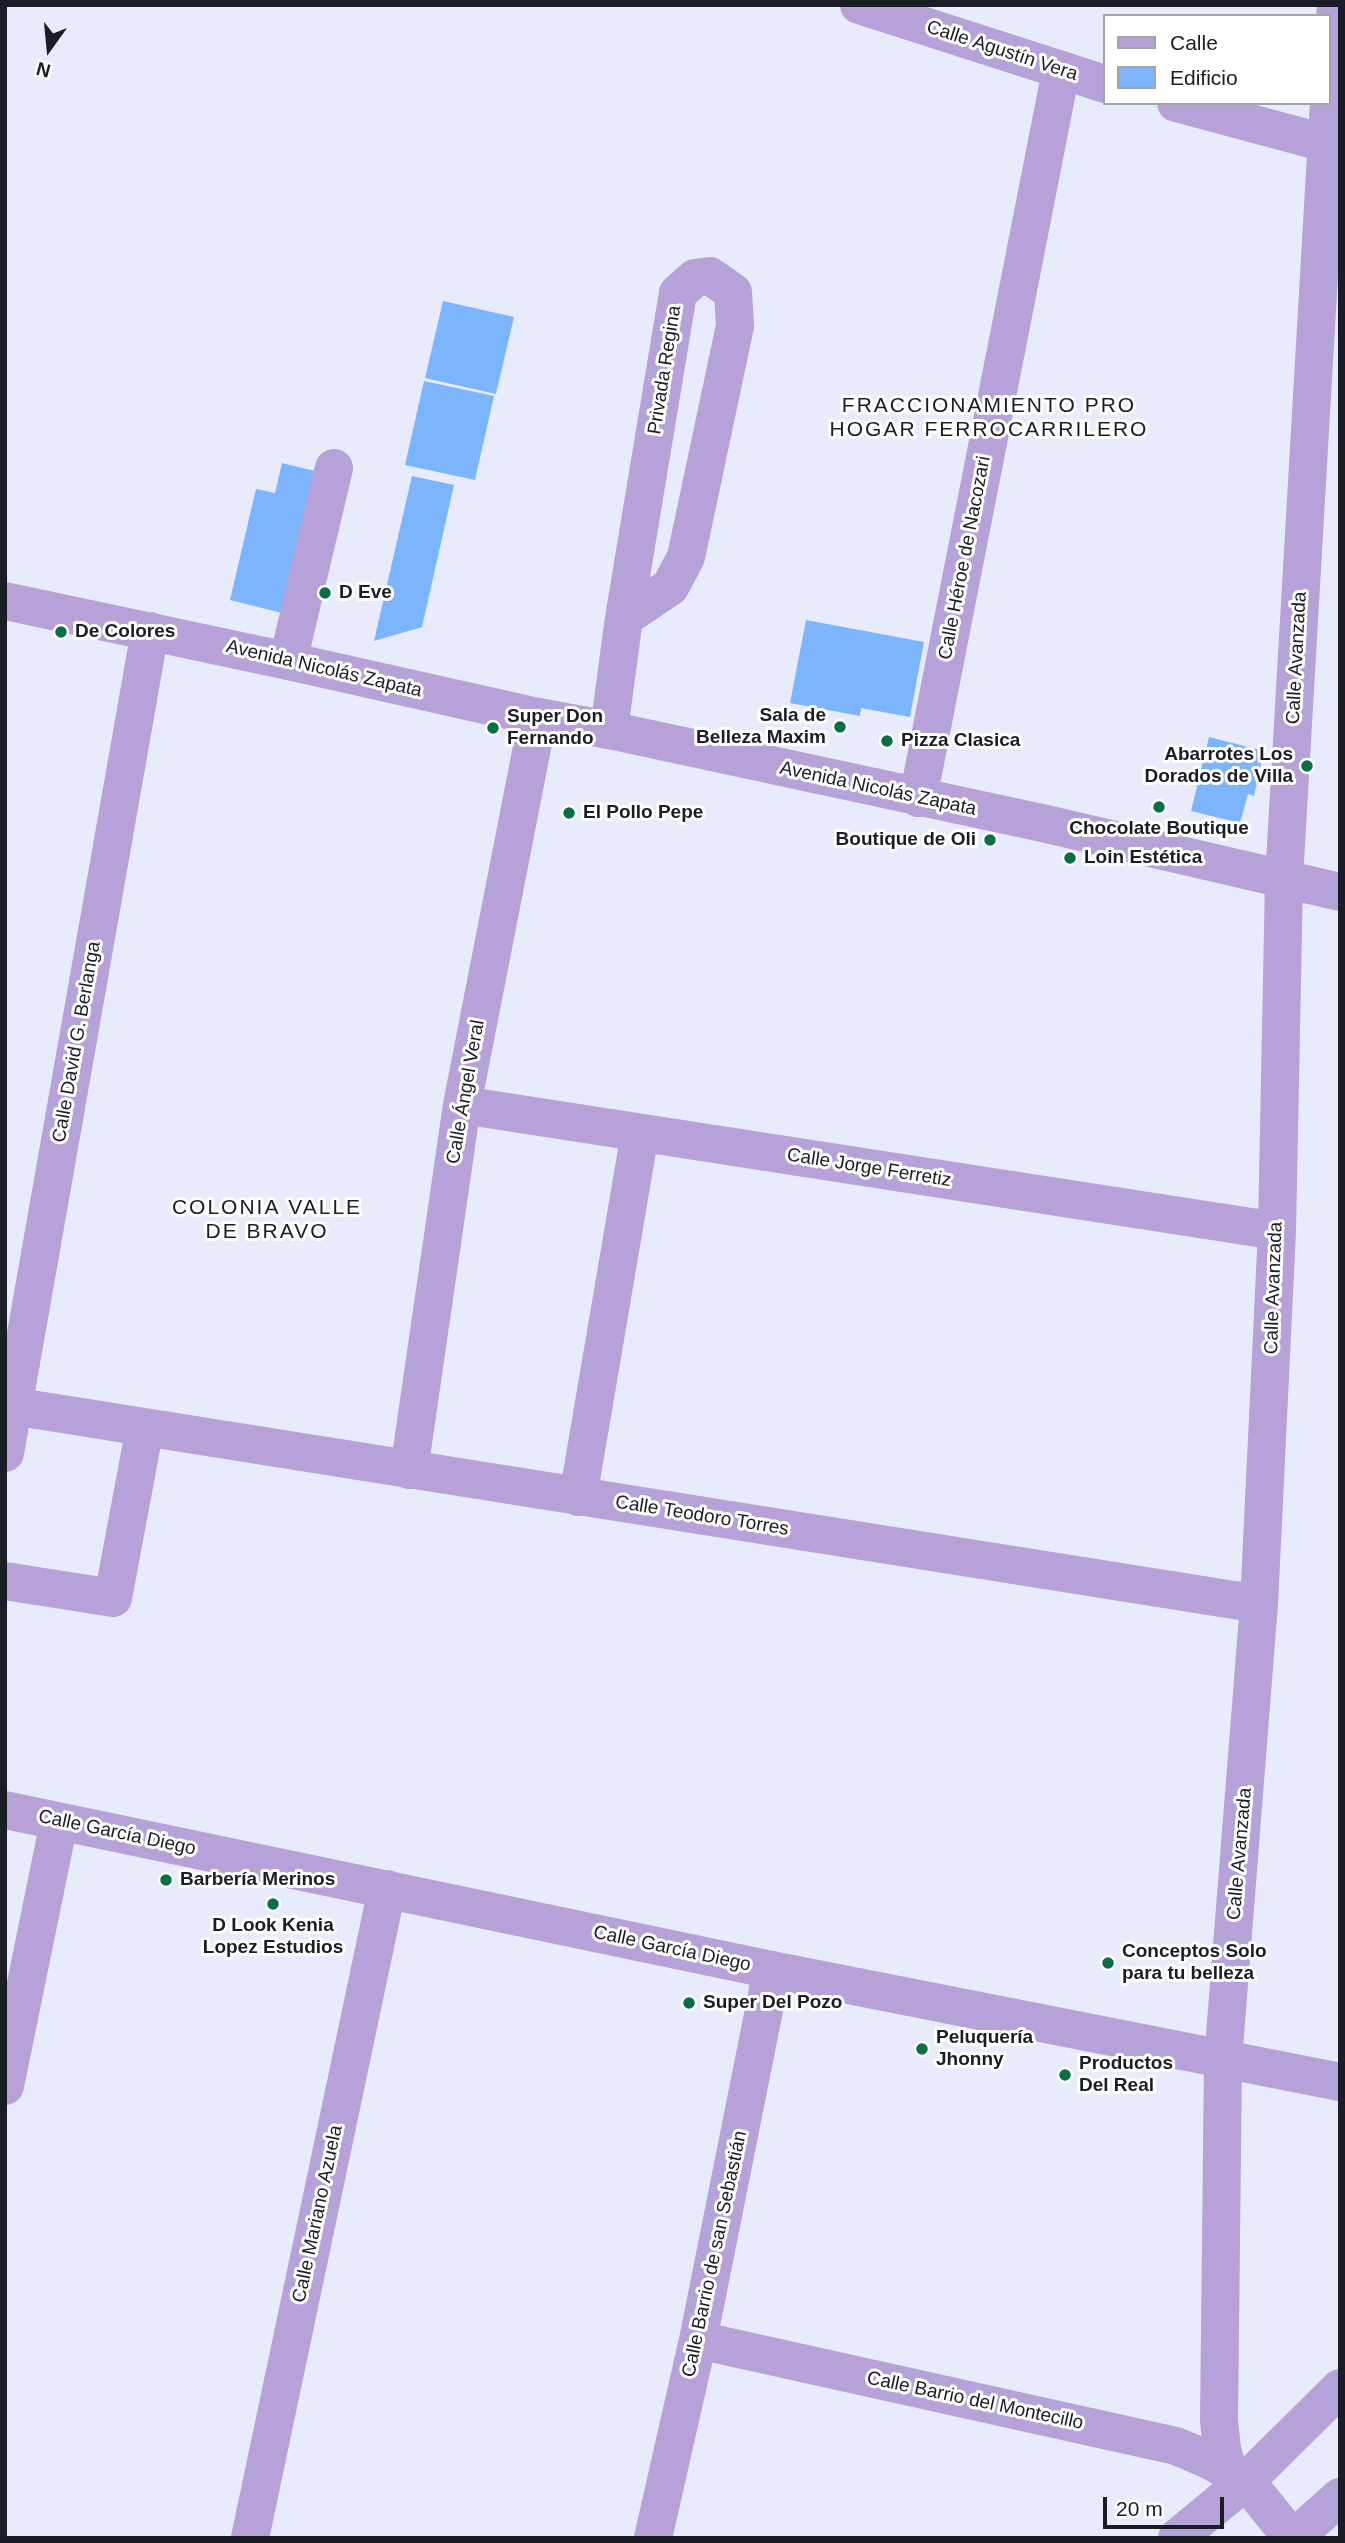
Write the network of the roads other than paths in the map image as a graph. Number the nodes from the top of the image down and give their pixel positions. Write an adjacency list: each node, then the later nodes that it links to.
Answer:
1 (859, 5): 3 (street, Calle Agustín Vera)
2 (1336, 5): 4 (street, Calle Avanzada)
3 (1061, 71): 5 (street, Calle Agustín Vera); 16 (street, Calle Héroe de Nacozari)
4 (1331, 74)
5 (1104, 83)
6 (1183, 105): 8 (street)
7 (1329, 105): 8 (street, Calle Avanzada)
8 (1333, 146): 17 (street, Calle Avanzada)
9 (334, 468): 13 (street)
10 (5, 601): 12 (street, Avenida Nicolás Zapata)
11 (624, 618): 11 (street, Privada Regina); 15 (street, Privada Regina)
12 (150, 631): 13 (street, Avenida Nicolás Zapata); 22 (street, Calle David G. Berlanga)
13 (288, 661): 14 (street, Avenida Nicolás Zapata)
14 (538, 718): 15 (street, Avenida Nicolás Zapata); 19 (street, Calle Ángel Veral)
15 (609, 730): 16 (street, Avenida Nicolás Zapata)
16 (918, 798): 17 (street, Avenida Nicolás Zapata)
17 (1284, 879): 18 (street, Avenida Nicolás Zapata); 21 (street, Calle Avanzada)
18 (1340, 892)
19 (462, 1105): 20 (street, Calle Jorge Ferretiz); 25 (street, Calle Ángel Veral)
20 (640, 1133): 21 (street, Calle Jorge Ferretiz); 26 (street)
21 (1277, 1231): 28 (street, Calle Avanzada)
22 (12, 1406): 23 (street, Calle Teodoro Torres); 24 (street, Calle David G. Berlanga)
23 (145, 1427): 25 (street, Calle Teodoro Torres); 27 (street)
24 (5, 1453)
25 (409, 1470): 26 (street, Calle Teodoro Torres)
26 (578, 1497): 28 (street, Calle Teodoro Torres)
27 (5, 1581)
28 (1259, 1604): 33 (street, Calle Avanzada)
29 (5, 1810): 30 (street, Calle García Diego)
30 (59, 1822): 31 (street, Calle García Diego); 35 (street)
31 (387, 1889): 32 (street, Calle García Diego); 40 (street, Calle Mariano Azuela)
32 (772, 1970): 33 (street, Calle García Diego); 36 (street, Calle Barrio de san Sebastián)
33 (1223, 2060): 34 (street, Calle García Diego); 38 (street, Calle Avanzada)
34 (1340, 2082)
35 (5, 2086)
36 (698, 2340): 38 (street, Calle Barrio del Montecillo); 41 (street, Calle Barrio de san Sebastián)
37 (1340, 2388): 38 (street)
38 (1237, 2476): 42 (street); 43 (street)
39 (1340, 2497): 43 (street)
40 (250, 2538)
41 (653, 2538)
42 (1177, 2538)
43 (1293, 2538)

